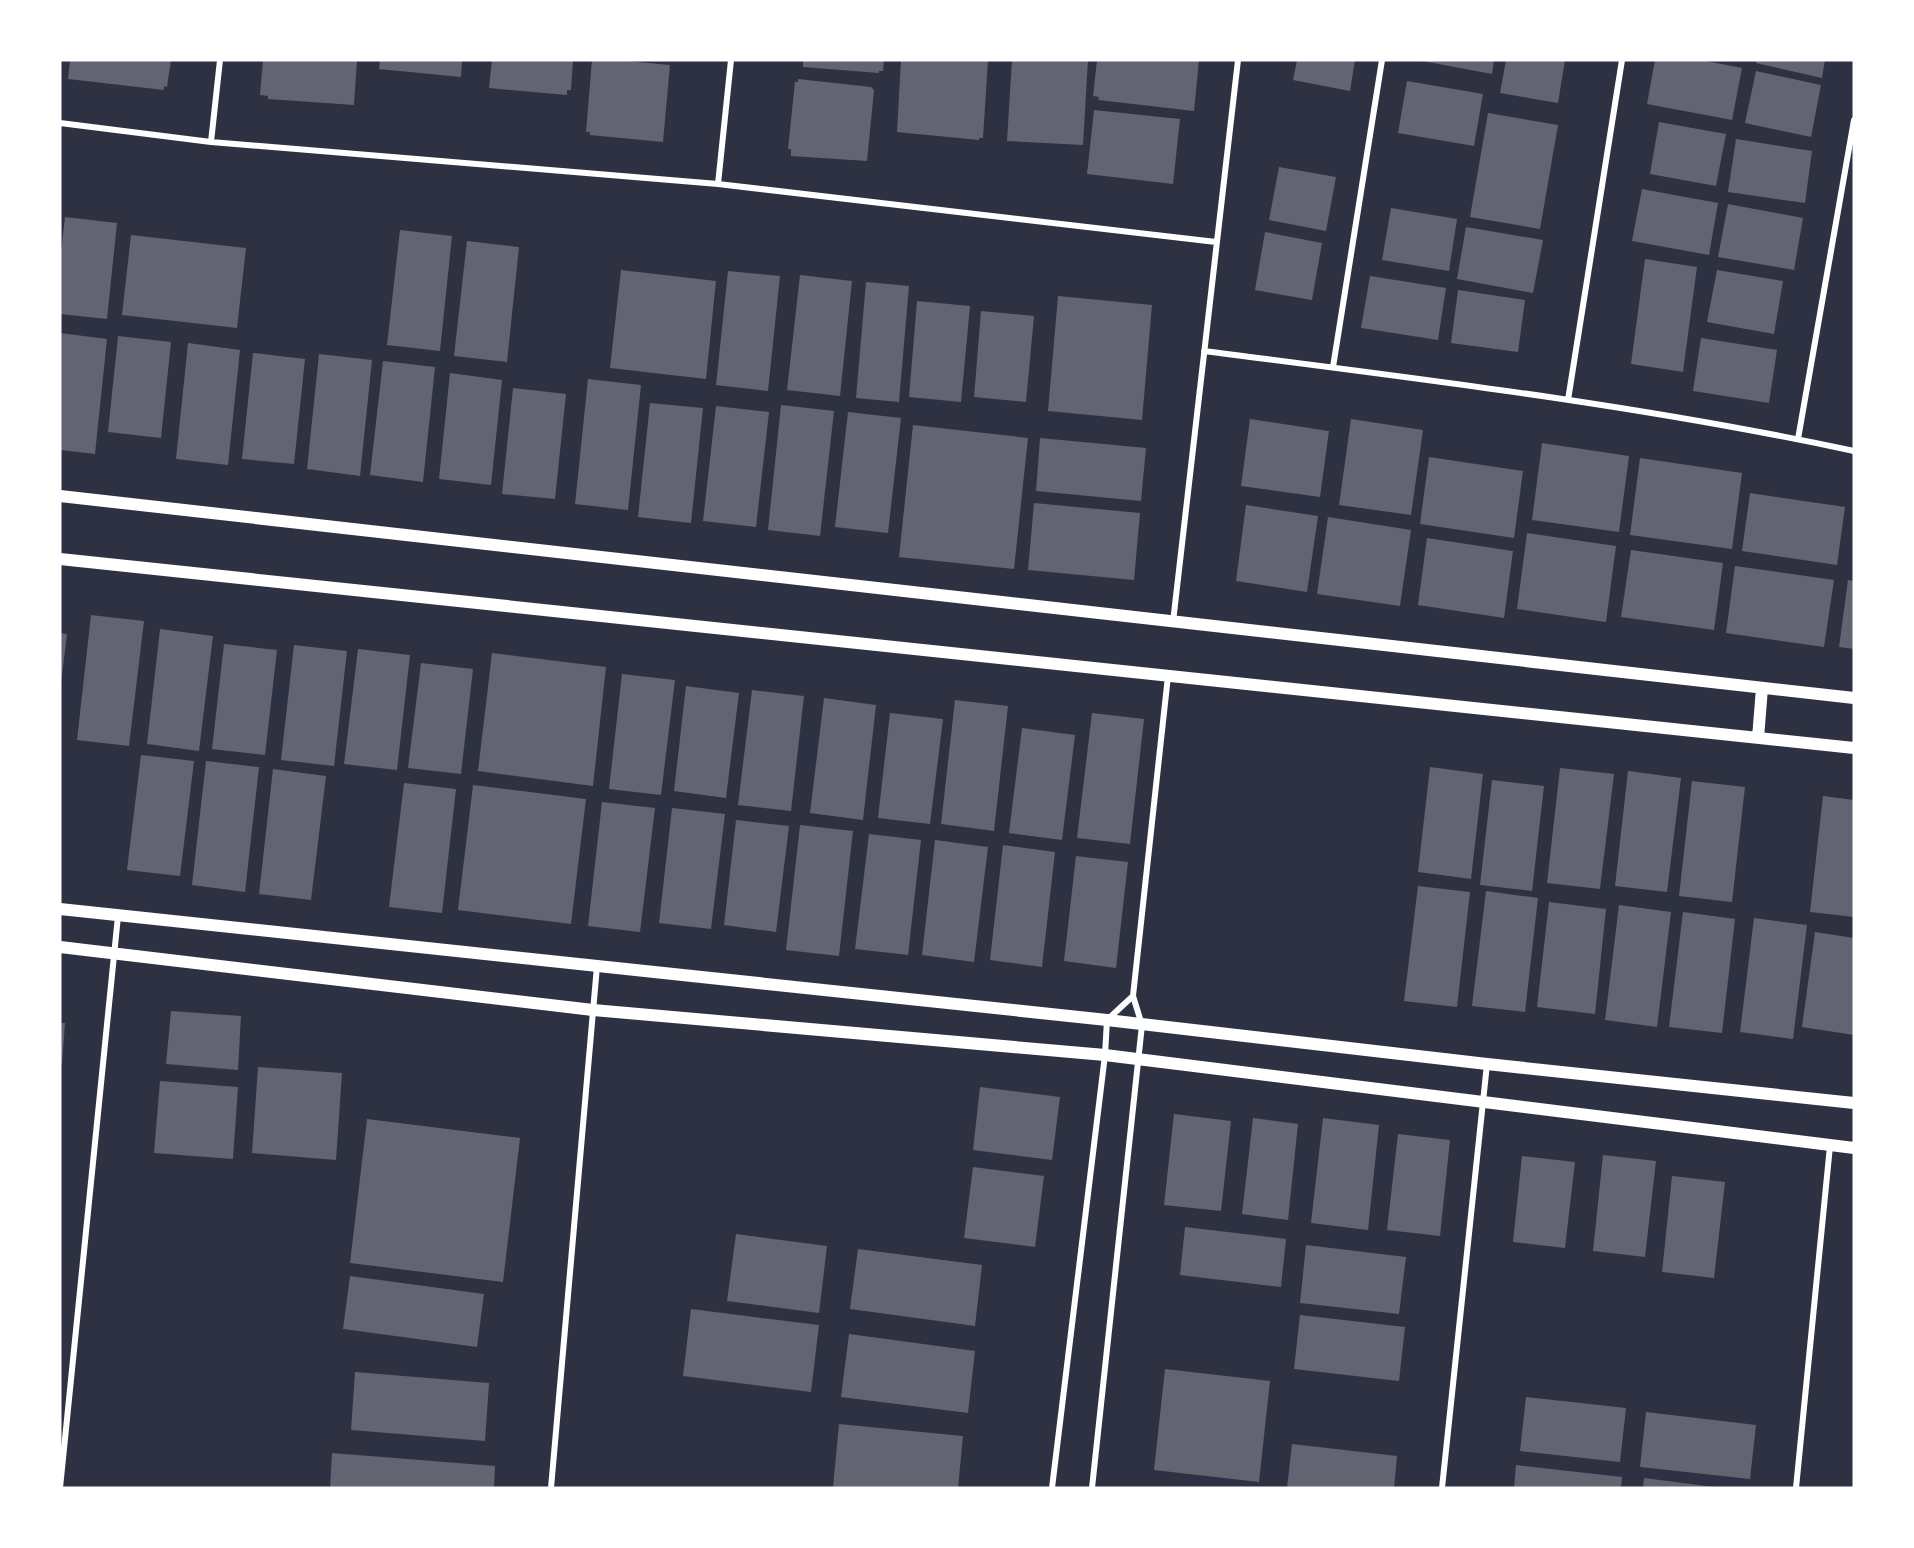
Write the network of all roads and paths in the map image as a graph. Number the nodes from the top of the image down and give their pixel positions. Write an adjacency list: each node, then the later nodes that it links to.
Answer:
1 (220, 60): 8 (street)
2 (731, 60): 9 (street)
3 (1238, 60): 10 (street)
4 (1382, 60): 12 (street)
5 (1622, 60): 13 (street)
6 (1854, 120): 14 (street)
7 (60, 123): 8 (street)
8 (211, 142): 9 (street)
9 (718, 184): 10 (street)
10 (1216, 242): 11 (street)
11 (1204, 351): 12 (street); 18 (street)
12 (1333, 367): 13 (street)
13 (1568, 400): 14 (street)
14 (1798, 439): 15 (street)
15 (1854, 451)
16 (60, 496): 18 (main road)
17 (60, 560): 19 (main road)
18 (1173, 622): 20 (main road)
19 (1168, 676): 22 (main road); 29 (street)
20 (1762, 688): 21 (main road); 22 (main road)
21 (1854, 698)
22 (1758, 738): 23 (main road)
23 (1854, 748)
24 (60, 909): 25 (main road)
25 (118, 915): 27 (street); 28 (main road)
26 (60, 947): 27 (main road)
27 (114, 953): 30 (main road); 40 (street)
28 (597, 966): 30 (street); 31 (main road)
29 (1133, 996): 31 (street); 32 (street)
30 (593, 1010): 33 (main road); 41 (street)
31 (1107, 1020): 32 (main road); 33 (street)
32 (1142, 1024): 34 (street); 35 (main road)
33 (1105, 1054): 34 (main road); 42 (street)
34 (1139, 1060): 36 (main road); 43 (street)
35 (1487, 1064): 36 (street); 37 (main road)
36 (1484, 1102): 38 (main road); 44 (street)
37 (1854, 1103)
38 (1830, 1146): 39 (main road); 45 (street)
39 (1854, 1148)
40 (60, 1488)
41 (551, 1488)
42 (1052, 1488)
43 (1092, 1488)
44 (1442, 1488)
45 (1796, 1488)

